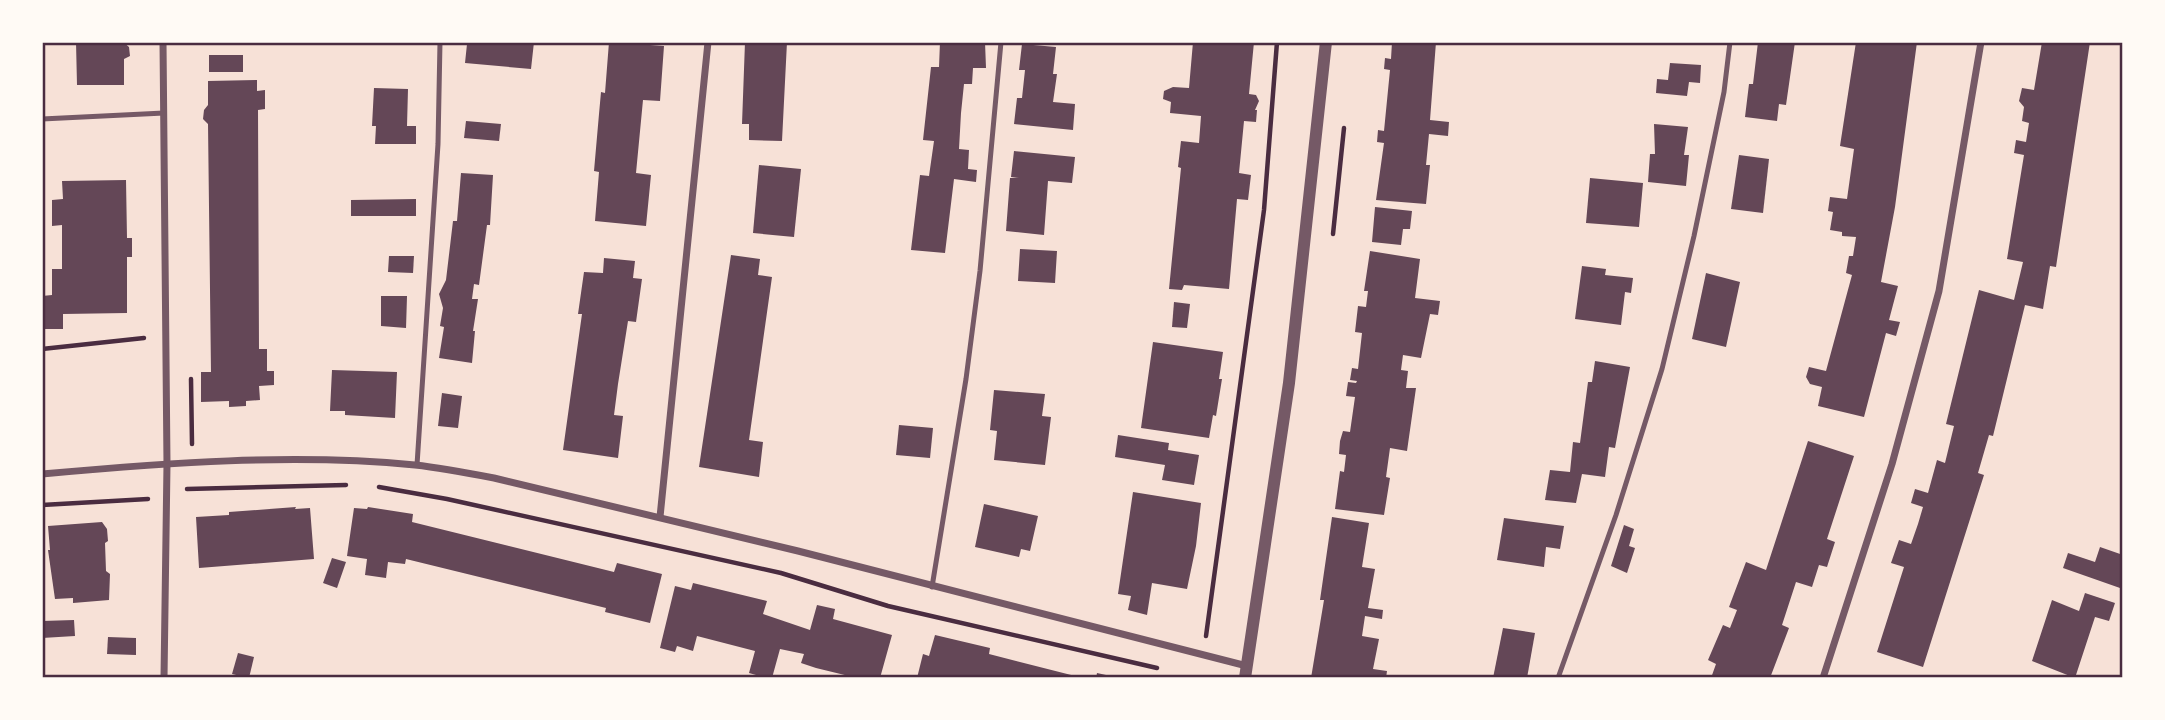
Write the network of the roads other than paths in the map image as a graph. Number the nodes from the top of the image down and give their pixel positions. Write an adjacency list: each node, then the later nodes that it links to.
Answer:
1 (163, 42): 8 (street)
2 (440, 42): 11 (lane)
3 (708, 42): 13 (street)
4 (1001, 42): 14 (lane)
5 (1326, 42): 15 (street)
6 (1730, 42): 17 (lane)
7 (1981, 42): 18 (street)
8 (164, 113): 9 (lane); 10 (street)
9 (42, 119)
10 (167, 464): 11 (street); 12 (street); 16 (street)
11 (417, 465): 13 (street)
12 (42, 474)
13 (660, 517): 14 (street)
14 (932, 587): 15 (street)
15 (1246, 672)
16 (164, 678)
17 (1558, 678)
18 (1823, 678)

